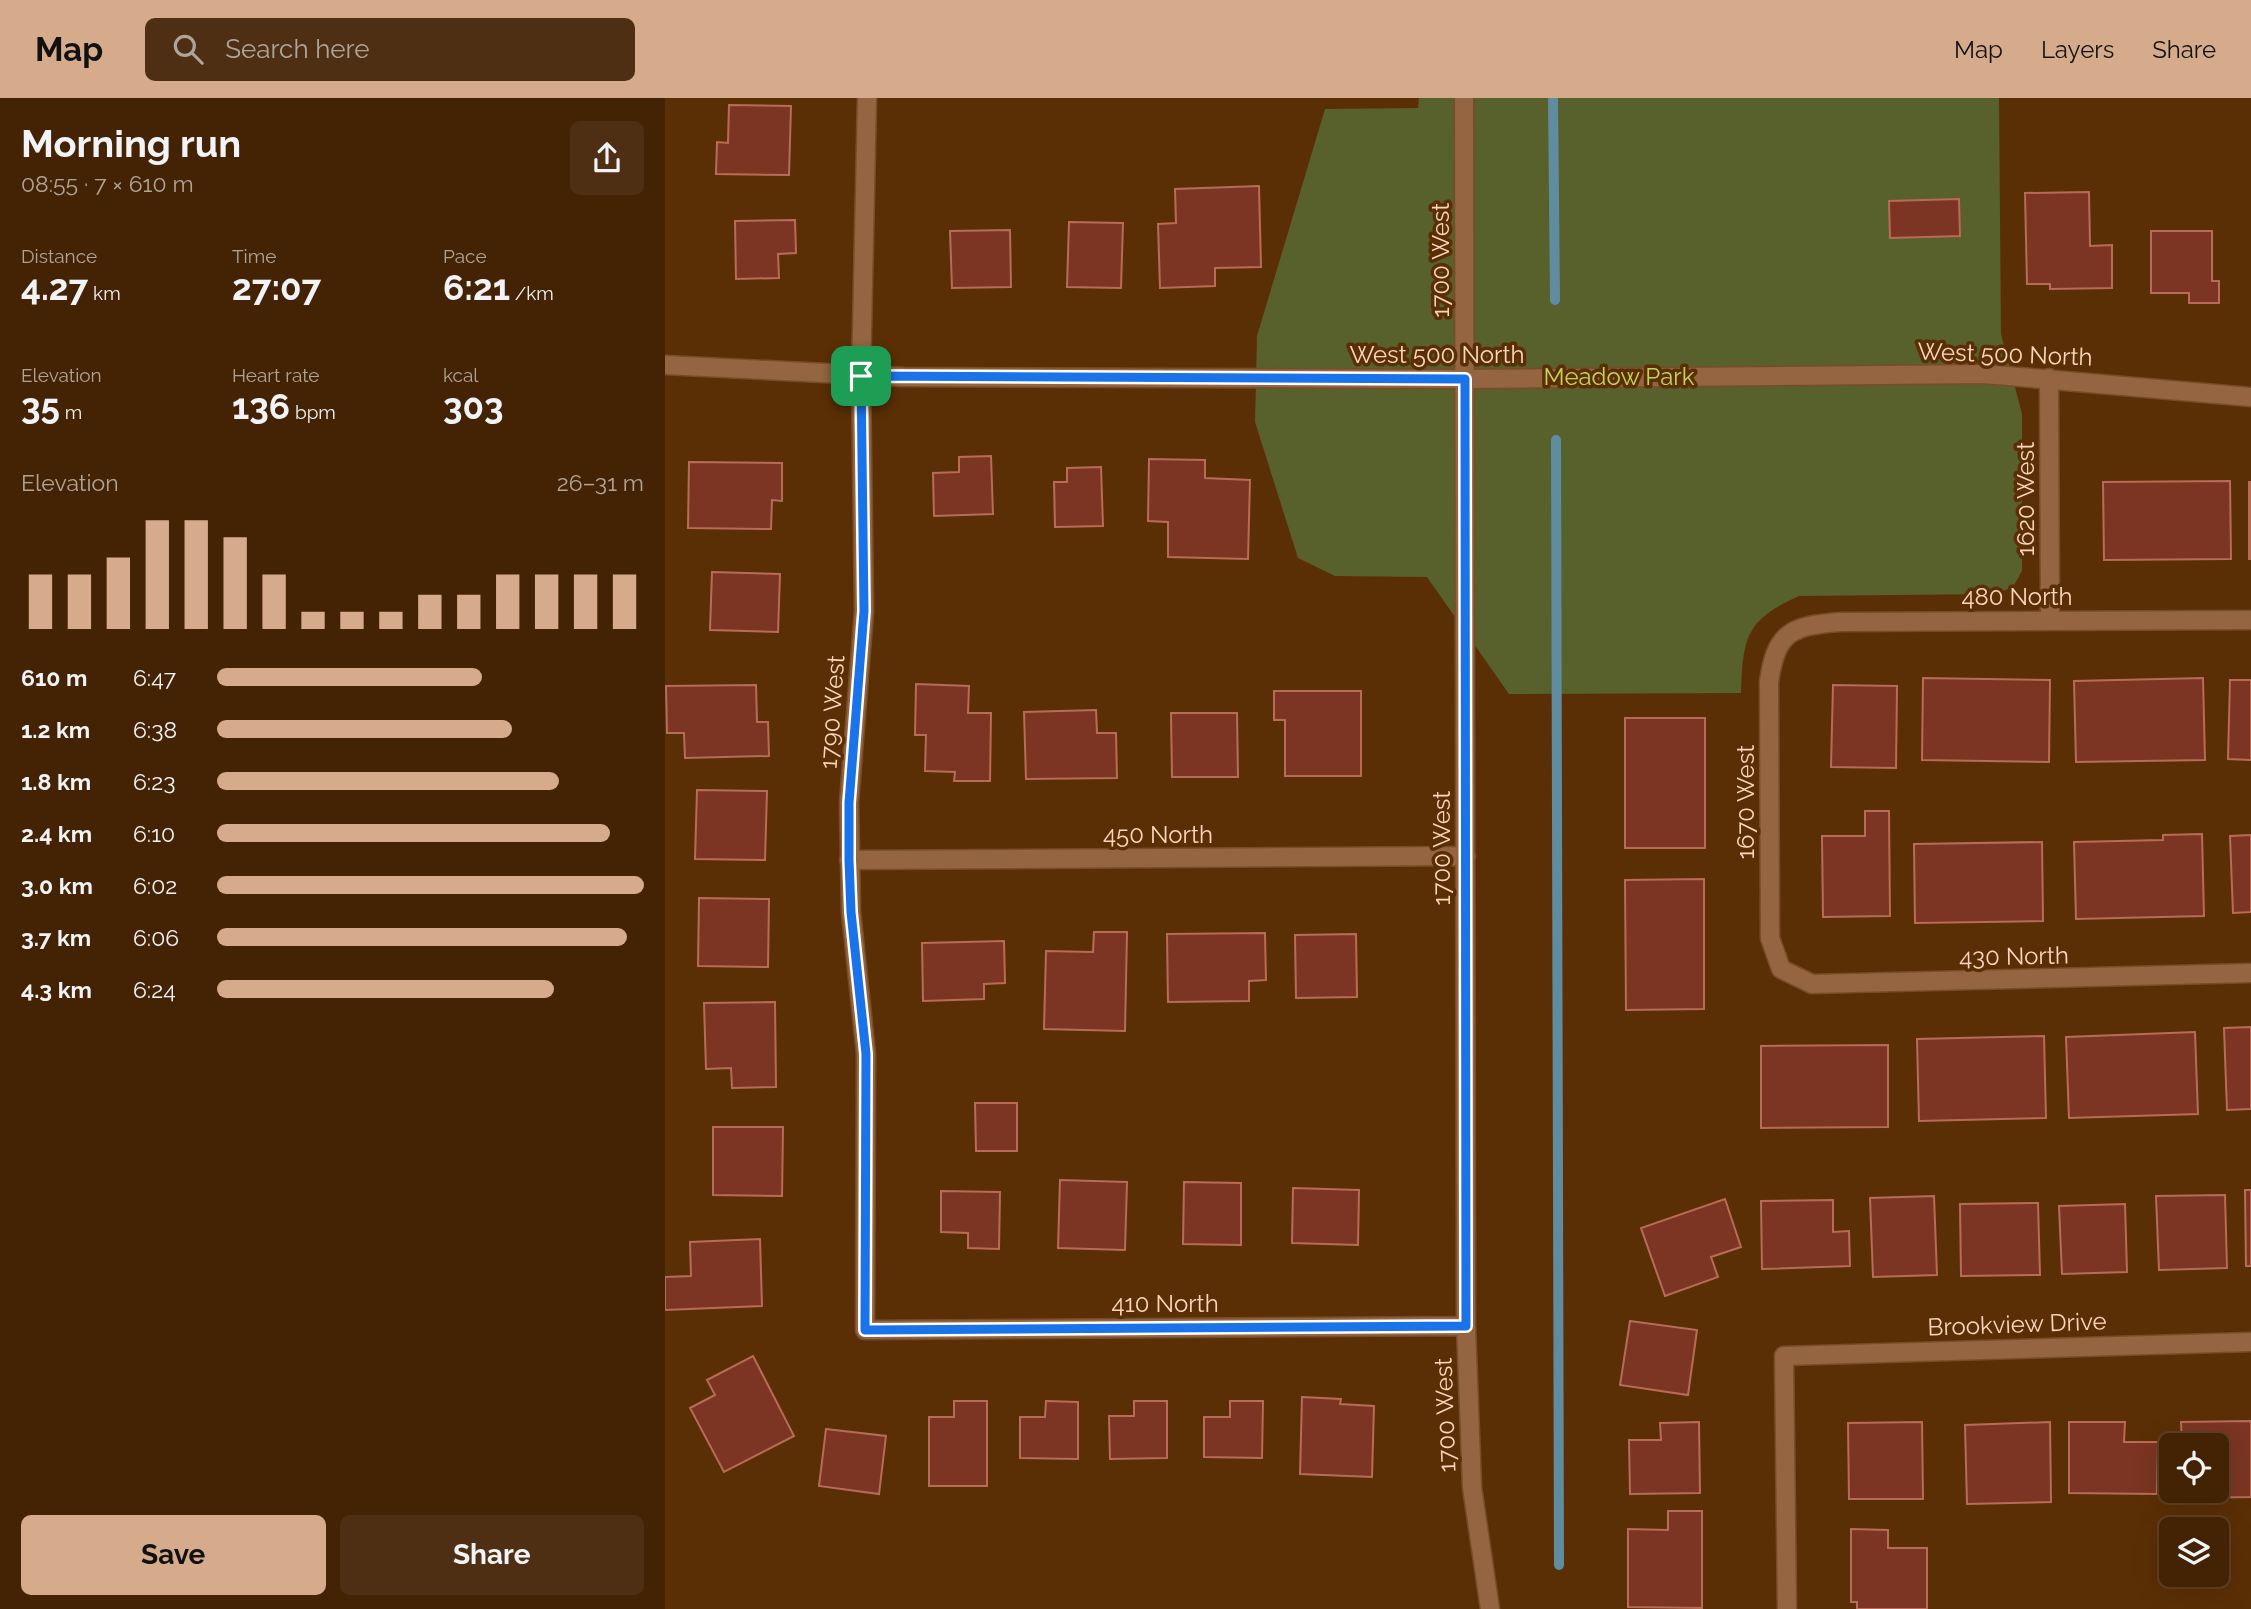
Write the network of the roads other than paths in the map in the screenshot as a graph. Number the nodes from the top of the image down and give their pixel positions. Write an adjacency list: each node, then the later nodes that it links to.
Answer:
1 (867, 98): 4 (street, 1790 West)
2 (1464, 98): 6 (street, 1700 West)
3 (665, 365): 4 (street, West 500 North)
4 (861, 376): 6 (street, West 500 North); 12 (street, 1790 West)
5 (2049, 378): 6 (street, West 500 North); 7 (street, West 500 North); 8 (street, 1620 West)
6 (1465, 379): 11 (street, 1700 West)
7 (2251, 397)
8 (2050, 620): 9 (street, 480 North); 10 (street, 480 North)
9 (2251, 620)
10 (1785, 635): 13 (street, 1670 West)
11 (1466, 856): 12 (street, 450 North); 15 (street, 1700 West)
12 (849, 860): 16 (street, 1790 West)
13 (1781, 969): 14 (street, 430 North)
14 (2251, 973)
15 (1466, 1326): 16 (street, 410 North); 18 (street, 1700 West)
16 (865, 1330)
17 (2251, 1342): 19 (street, Brookview Drive)
18 (1488, 1602)
19 (1787, 1609)

